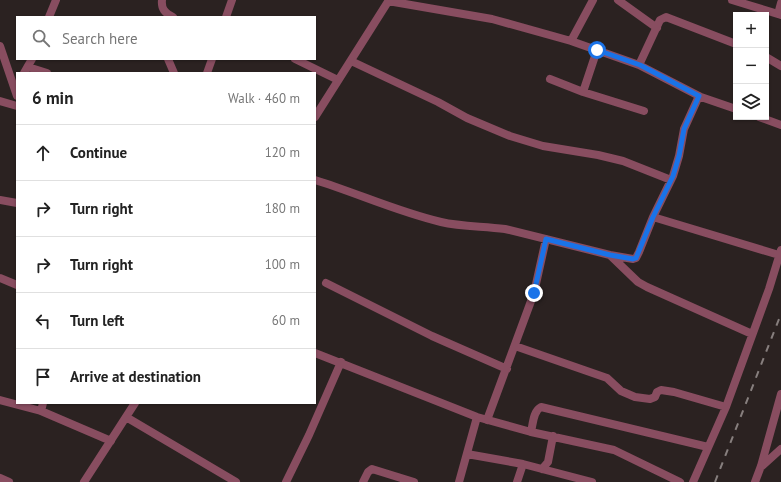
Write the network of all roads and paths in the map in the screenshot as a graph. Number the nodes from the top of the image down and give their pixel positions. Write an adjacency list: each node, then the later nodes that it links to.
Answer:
1 (56, 0): 10 (street)
2 (162, 0): 11 (street)
3 (232, 0): 12 (street)
4 (388, 0): 14 (street); 23 (street)
5 (593, 0): 14 (street)
6 (618, 0): 13 (street)
7 (732, 0): 9 (street)
8 (781, 3): 9 (street)
9 (779, 14)
10 (49, 16)
11 (170, 16)
12 (226, 16)
13 (657, 28): 15 (street); 24 (street)
14 (571, 41): 17 (street)
15 (733, 43)
16 (0, 46): 32 (street)
17 (597, 50): 24 (street); 33 (street)
18 (769, 59): 25 (street)
19 (31, 60): 26 (street)
20 (168, 60): 28 (street)
21 (212, 60): 29 (street)
22 (297, 60): 31 (street)
23 (350, 61): 31 (street); 43 (street)
24 (640, 65): 34 (street)
25 (781, 66)
26 (26, 70): 27 (street)
27 (40, 72)
28 (174, 72)
29 (207, 72)
30 (550, 79): 33 (street)
31 (338, 80): 39 (street)
32 (16, 85)
33 (583, 92): 38 (street)
34 (699, 96): 37 (street); 43 (street)
35 (1, 102): 36 (street)
36 (16, 106)
37 (733, 108)
38 (644, 111)
39 (316, 115)
40 (767, 120): 41 (street)
41 (781, 125)
42 (316, 180): 47 (street)
43 (671, 180): 46 (street)
44 (0, 200): 45 (street)
45 (16, 203)
46 (653, 217): 48 (street); 49 (street)
47 (546, 239): 49 (street); 54 (street)
48 (780, 253): 53 (street)
49 (610, 255): 53 (street)
50 (0, 278): 52 (street)
51 (326, 283): 57 (street)
52 (16, 285)
53 (752, 334): 64 (street)
54 (515, 346): 57 (street); 64 (street)
55 (316, 352): 56 (street)
56 (341, 362): 66 (street); 83 (street)
57 (507, 369): 67 (street)
58 (781, 394): 76 (street)
59 (0, 400): 60 (street)
60 (16, 403)
61 (24, 404): 63 (street)
62 (134, 404): 65 (street)
63 (42, 407): 70 (street)
64 (726, 407): 71 (street)
65 (126, 417): 70 (street); 82 (street)
66 (477, 417): 67 (street); 73 (street)
67 (487, 420): 68 (street)
68 (531, 432): 69 (street); 71 (street)
69 (553, 436): 74 (street); 89 (street)
70 (111, 441): 81 (street)
71 (708, 447): 90 (street)
72 (781, 450): 76 (street)
73 (467, 454): 75 (street); 86 (street)
74 (548, 462): 77 (street); 78 (street)
75 (523, 464): 77 (street); 87 (street)
76 (761, 466): 91 (street)
77 (542, 469): 78 (street)
78 (555, 472): 88 (street)
79 (0, 478): 80 (street)
80 (9, 482)
81 (84, 482)
82 (236, 482)
83 (286, 482)
84 (363, 482): 85 (street)
85 (414, 482)
86 (459, 482)
87 (517, 482)
88 (592, 482)
89 (680, 482)
90 (693, 482)
91 (755, 482)

